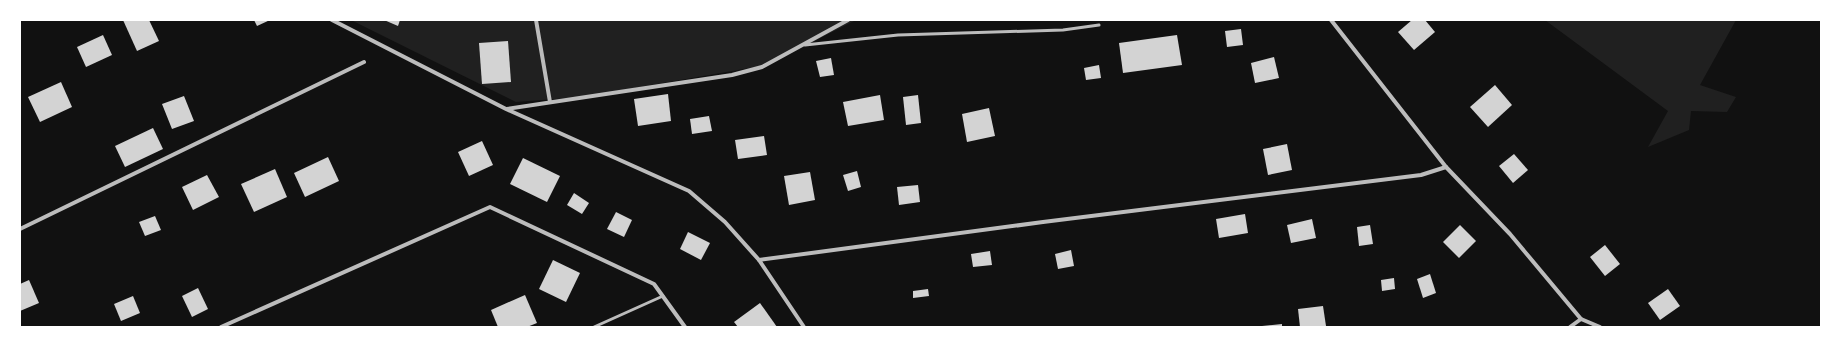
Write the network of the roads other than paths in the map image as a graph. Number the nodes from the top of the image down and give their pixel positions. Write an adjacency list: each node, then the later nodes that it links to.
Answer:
1 (332, 20): 9 (street)
2 (536, 20): 8 (street)
3 (848, 20): 6 (street)
4 (1331, 20): 10 (street)
5 (1098, 25): 6 (lane)
6 (805, 45): 8 (street)
7 (364, 62): 11 (street)
8 (550, 102): 9 (street)
9 (506, 109): 12 (street)
10 (1446, 167): 12 (street); 14 (street)
11 (20, 229)
12 (759, 260): 18 (street)
13 (663, 296): 15 (street); 16 (lane); 17 (street)
14 (1581, 319): 19 (street); 20 (street)
15 (221, 327)
16 (594, 327)
17 (685, 327)
18 (804, 327)
19 (1570, 327)
20 (1600, 327)

